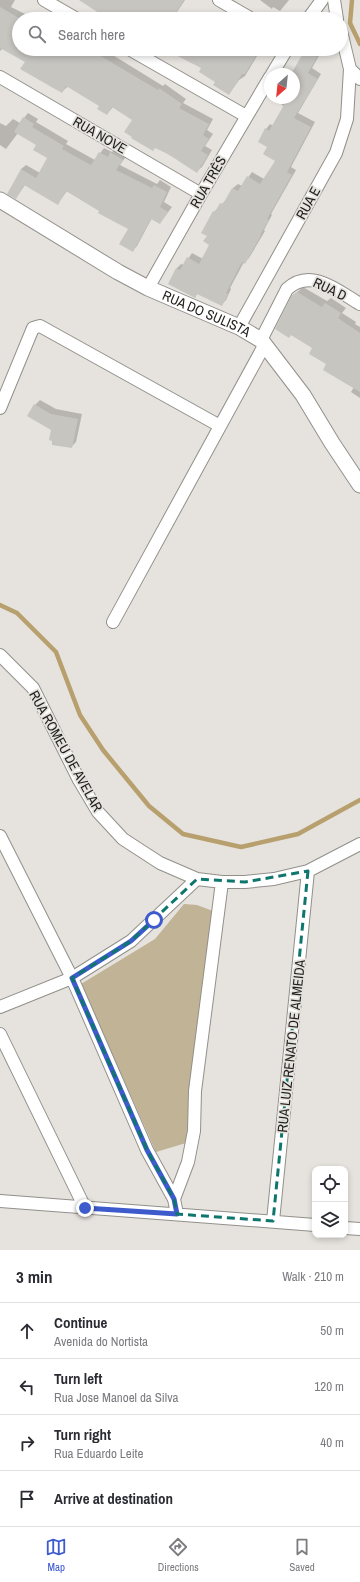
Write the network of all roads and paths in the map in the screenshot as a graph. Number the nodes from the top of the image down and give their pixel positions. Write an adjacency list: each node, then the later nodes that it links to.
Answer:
1 (44, 0): 5 (street)
2 (218, 0): 6 (street)
3 (322, 0): 7 (street)
4 (334, 0): 8 (street)
5 (65, 12)
6 (239, 12)
7 (313, 12)
8 (337, 12)
9 (142, 56): 17 (street)
10 (283, 56): 12 (street)
11 (347, 56): 13 (street)
12 (276, 68)
13 (350, 69): 15 (street); 22 (street, RUA E)
14 (0, 77): 18 (street, RUA NOVE)
15 (360, 80)
16 (264, 87): 17 (street, RUA TRÊS)
17 (246, 116): 18 (street, RUA TRÊS)
18 (201, 194): 20 (street, RUA TRÊS)
19 (0, 200): 20 (street, RUA DO SULISTA)
20 (148, 288): 22 (street, RUA DO SULISTA)
21 (360, 304): 23 (street, RUA D)
22 (239, 327): 23 (street, RUA DO SULISTA)
23 (263, 342): 25 (street); 26 (street, RUA DO SULISTA)
24 (0, 408): 25 (street)
25 (220, 426): 27 (street)
26 (360, 485)
27 (113, 622)
28 (0, 655): 32 (street, RUA ROMEU DE AVELAR)
29 (0, 836): 34 (street)
30 (360, 844): 31 (street, RUA ROMEU DE AVELAR)
31 (308, 871): 33 (street, RUA ROMEU DE AVELAR); 41 (street, RUA LUIZ RENATO DE ALMEIDA)
32 (196, 879): 33 (street, RUA ROMEU DE AVELAR); 34 (street)
33 (222, 882): 37 (street)
34 (72, 978): 35 (street); 37 (street)
35 (0, 1007)
36 (0, 1034): 39 (street)
37 (174, 1199): 40 (street)
38 (0, 1200): 39 (street)
39 (85, 1208): 40 (street)
40 (177, 1214): 41 (street)
41 (273, 1221): 42 (street)
42 (312, 1225)
43 (348, 1228): 44 (street)
44 (360, 1230)

